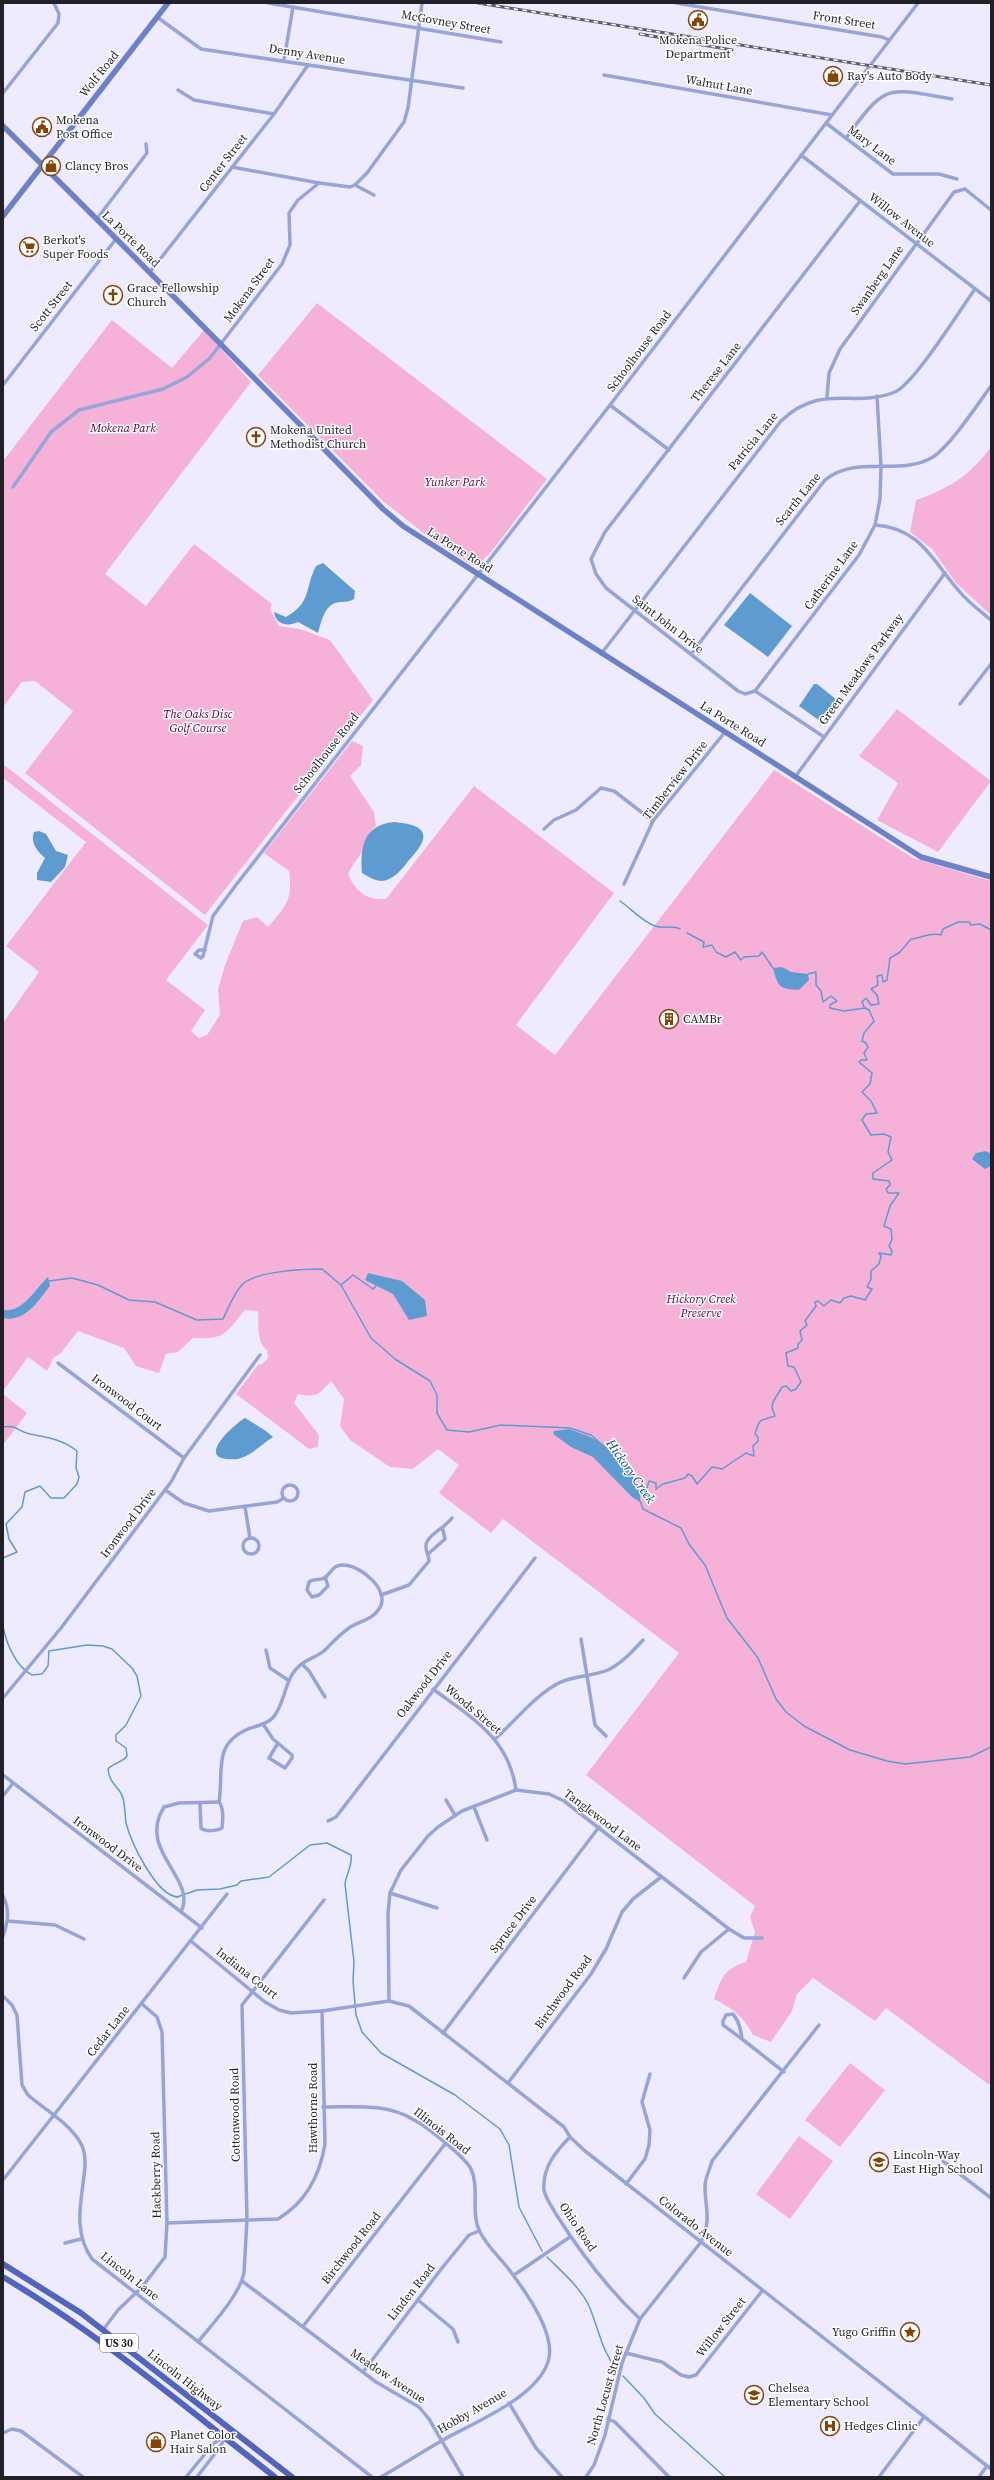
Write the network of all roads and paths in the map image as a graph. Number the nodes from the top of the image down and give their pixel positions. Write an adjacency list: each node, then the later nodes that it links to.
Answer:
1 (54, 3): 18 (street)
2 (168, 3): 8 (street, Wolf Road)
3 (268, 3): 7 (street, McGovney Street)
4 (422, 3): 9 (street)
5 (679, 3): 10 (street, Front Street)
6 (918, 3): 10 (street, Schoolhouse Road)
7 (293, 7): 9 (street, McGovney Street); 12 (street)
8 (157, 16): 12 (street, Denny Avenue); 27 (street, Wolf Road)
9 (419, 27): 11 (street, McGovney Street); 15 (street)
10 (889, 40): 21 (street, Schoolhouse Road)
11 (501, 42)
12 (284, 60): 13 (street, Denny Avenue)
13 (308, 65): 15 (street, Denny Avenue); 20 (street, Center Street)
14 (604, 75): 21 (street, Walnut Lane)
15 (411, 81): 16 (street, Denny Avenue); 31 (street)
16 (463, 88)
17 (178, 90): 20 (street)
18 (3, 93)
19 (952, 99): 24 (street)
20 (274, 114): 28 (street, Center Street)
21 (832, 115): 22 (street, Schoolhouse Road)
22 (826, 123): 24 (street, Mary Lane); 26 (street, Schoolhouse Road)
23 (3, 126): 27 (street, La Porte Road)
24 (846, 138): 29 (street, Mary Lane)
25 (146, 144): 36 (street)
26 (801, 155): 33 (street, Willow Avenue); 47 (street, Schoolhouse Road)
27 (42, 165): 35 (street, Wolf Road); 36 (street, La Porte Road)
28 (232, 167): 30 (street); 39 (street, Center Street)
29 (957, 178)
30 (319, 183): 31 (street); 42 (street, Mokena Street)
31 (355, 185): 32 (street)
32 (374, 195)
33 (860, 201): 38 (street, Willow Avenue); 48 (street, Therese Lane)
34 (991, 210): 38 (street, Swanberg Lane)
35 (3, 216)
36 (96, 220): 37 (street, La Porte Road)
37 (116, 239): 39 (street, La Porte Road); 43 (street, Scott Street)
38 (915, 243): 40 (street, Willow Avenue); 46 (street, Swanberg Lane)
39 (150, 272): 42 (street, La Porte Road)
40 (975, 289): 41 (street, Willow Avenue); 45 (street, Patricia Lane)
41 (991, 302)
42 (220, 346): 50 (street, Mokena Street); 54 (street, La Porte Road)
43 (3, 384)
44 (991, 386): 49 (street, Scarth Lane)
45 (878, 396): 46 (street, Patricia Lane); 49 (street, Catherine Lane)
46 (827, 397): 55 (street, Patricia Lane)
47 (610, 405): 48 (street); 54 (street, Schoolhouse Road)
48 (669, 450): 52 (street, Therese Lane)
49 (881, 466): 51 (street, Catherine Lane); 58 (street, Scarth Lane)
50 (13, 488)
51 (875, 525): 53 (street); 60 (street, Catherine Lane)
52 (591, 559): 55 (street, Saint John Drive)
53 (945, 573): 56 (street); 63 (street, Green Meadows Parkway)
54 (477, 574): 57 (street, La Porte Road); 69 (street, Schoolhouse Road)
55 (634, 610): 57 (street, Patricia Lane); 58 (street, Saint John Drive)
56 (991, 620)
57 (601, 654): 62 (street, La Porte Road)
58 (691, 654): 60 (street, Saint John Drive)
59 (991, 664): 61 (street)
60 (756, 691): 63 (street)
61 (960, 704)
62 (725, 732): 64 (street, La Porte Road); 65 (street, Timberview Drive)
63 (824, 737): 64 (street, Green Meadows Parkway)
64 (795, 777): 67 (street, La Porte Road)
65 (653, 820): 66 (street); 68 (street, Timberview Drive)
66 (544, 829)
67 (991, 877)
68 (624, 884)
69 (205, 950)
70 (260, 1355): 72 (street, Ironwood Drive)
71 (58, 1363): 72 (street, Ironwood Court)
72 (184, 1458): 73 (street, Ironwood Drive)
73 (165, 1490): 75 (street); 91 (street, Ironwood Drive)
74 (284, 1498): 74 (street); 75 (street)
75 (246, 1507): 78 (street)
76 (452, 1518): 77 (street)
77 (443, 1530): 79 (street); 79 (street)
78 (250, 1538): 78 (street)
79 (428, 1554): 82 (street)
80 (535, 1558): 89 (street, Oakwood Drive)
81 (325, 1577): 81 (street); 82 (street)
82 (381, 1595): 86 (street)
83 (581, 1639): 87 (street)
84 (643, 1640): 87 (street)
85 (266, 1650): 88 (street)
86 (302, 1664): 88 (street); 90 (street)
87 (587, 1674): 93 (street); 94 (street)
88 (288, 1680): 92 (street)
89 (433, 1689): 94 (street, Woods Street); 105 (street, Oakwood Drive)
90 (325, 1697)
91 (3, 1698)
92 (263, 1724): 95 (street); 101 (street)
93 (606, 1736)
94 (495, 1739): 98 (street, Woods Street)
95 (278, 1743): 95 (street)
96 (3, 1775): 97 (street, Ironwood Drive)
97 (13, 1783): 99 (street); 114 (street, Ironwood Drive)
98 (516, 1790): 103 (street, Tanglewood Lane); 106 (street, Tanglewood Lane)
99 (3, 1796)
100 (446, 1800): 104 (street)
101 (219, 1802): 102 (street); 102 (street)
102 (200, 1803): 114 (street)
103 (474, 1807): 104 (street, Tanglewood Lane); 107 (street)
104 (455, 1815): 109 (street, Tanglewood Lane)
105 (328, 1821)
106 (599, 1827): 108 (street, Tanglewood Lane); 129 (street, Spruce Drive)
107 (487, 1840)
108 (661, 1877): 117 (street, Tanglewood Lane); 133 (street, Birchwood Road)
109 (390, 1893): 113 (street); 125 (street, Tanglewood Lane)
110 (227, 1894): 116 (street, Cedar Lane)
111 (3, 1896): 115 (street)
112 (324, 1900): 123 (street, Cottonwood Road)
113 (437, 1908)
114 (181, 1912): 116 (street, Ironwood Drive)
115 (8, 1921): 118 (street); 120 (street)
116 (202, 1928): 121 (street, Cedar Lane)
117 (729, 1929): 119 (street, Tanglewood Lane); 122 (street)
118 (3, 1936)
119 (762, 1938)
120 (84, 1939)
121 (192, 1942): 123 (street, Indiana Court); 126 (street, Cedar Lane)
122 (684, 1978)
123 (252, 1991): 127 (street, Indiana Court); 142 (street, Cottonwood Road)
124 (3, 1996): 135 (street, Lincoln Lane)
125 (389, 2001): 127 (street, Indiana Court); 129 (street, Colorado Avenue)
126 (142, 2004): 135 (street, Cedar Lane); 143 (street, Hackberry Road)
127 (322, 2012): 134 (street, Hawthorne Road)
128 (819, 2025): 131 (street, North Locust Street)
129 (443, 2033): 133 (street, Colorado Avenue)
130 (742, 2039): 130 (street); 131 (street)
131 (784, 2072): 147 (street, North Locust Street)
132 (650, 2074): 140 (street)
133 (508, 2083): 136 (street, Colorado Avenue)
134 (323, 2107): 137 (street, Illinois Road); 142 (street, Hawthorne Road)
135 (54, 2116): 139 (street, Cedar Lane); 146 (street, Lincoln Lane)
136 (570, 2137): 140 (street, Colorado Avenue); 145 (street, Ohio Road)
137 (445, 2144): 144 (street, Illinois Road); 157 (street, Birchwood Road)
138 (943, 2162): 141 (street)
139 (3, 2180)
140 (626, 2184): 147 (street, Colorado Avenue)
141 (991, 2198)
142 (247, 2219): 143 (street, Hawthorne Road); 152 (street, Cottonwood Road)
143 (167, 2224): 154 (street, Hackberry Road)
144 (479, 2230): 150 (street); 155 (street, Linden Road)
145 (570, 2237): 150 (street); 156 (street, Ohio Road)
146 (81, 2239): 148 (street); 154 (street, Lincoln Lane)
147 (701, 2242): 153 (street, Colorado Avenue); 156 (street, North Locust Street)
148 (65, 2243)
149 (3, 2264): 158 (main road, Lincoln Highway / US 30)
150 (514, 2275): 163 (street, Hobby Avenue)
151 (3, 2277): 168 (main road, Lincoln Highway / US 30)
152 (242, 2281): 157 (street, Meadow Avenue); 159 (street, Cottonwood Road)
153 (762, 2291): 161 (street, Willow Street); 164 (street, Colorado Avenue)
154 (136, 2293): 158 (street, Hackberry Road); 159 (street, Lincoln Lane)
155 (418, 2300): 160 (street); 162 (street, Linden Road)
156 (640, 2319): 161 (street, North Locust Street)
157 (304, 2325): 162 (street, Meadow Avenue)
158 (103, 2330): 166 (main road, Lincoln Highway / US 30)
159 (198, 2342): 176 (street, Lincoln Lane)
160 (458, 2342)
161 (626, 2353): 165 (street, North Locust Street)
162 (363, 2372): 169 (street, Meadow Avenue)
163 (509, 2403): 169 (street, Hobby Avenue); 179 (street)
164 (924, 2418): 170 (street, Colorado Avenue); 182 (street)
165 (608, 2419): 180 (street, North Locust Street); 181 (street)
166 (230, 2429): 168 (street); 175 (main road, Lincoln Highway / US 30)
167 (3, 2433): 171 (street)
168 (224, 2437): 172 (street); 173 (street); 174 (main road, Lincoln Highway / US 30)
169 (442, 2441): 177 (street, Hobby Avenue); 178 (street, Meadow Avenue)
170 (989, 2468): 183 (street)
171 (83, 2477)
172 (186, 2477)
173 (197, 2477)
174 (275, 2477)
175 (292, 2477)
176 (372, 2477)
177 (381, 2477)
178 (463, 2477)
179 (562, 2477)
180 (586, 2477)
181 (669, 2477)
182 (879, 2477)
183 (979, 2477)

